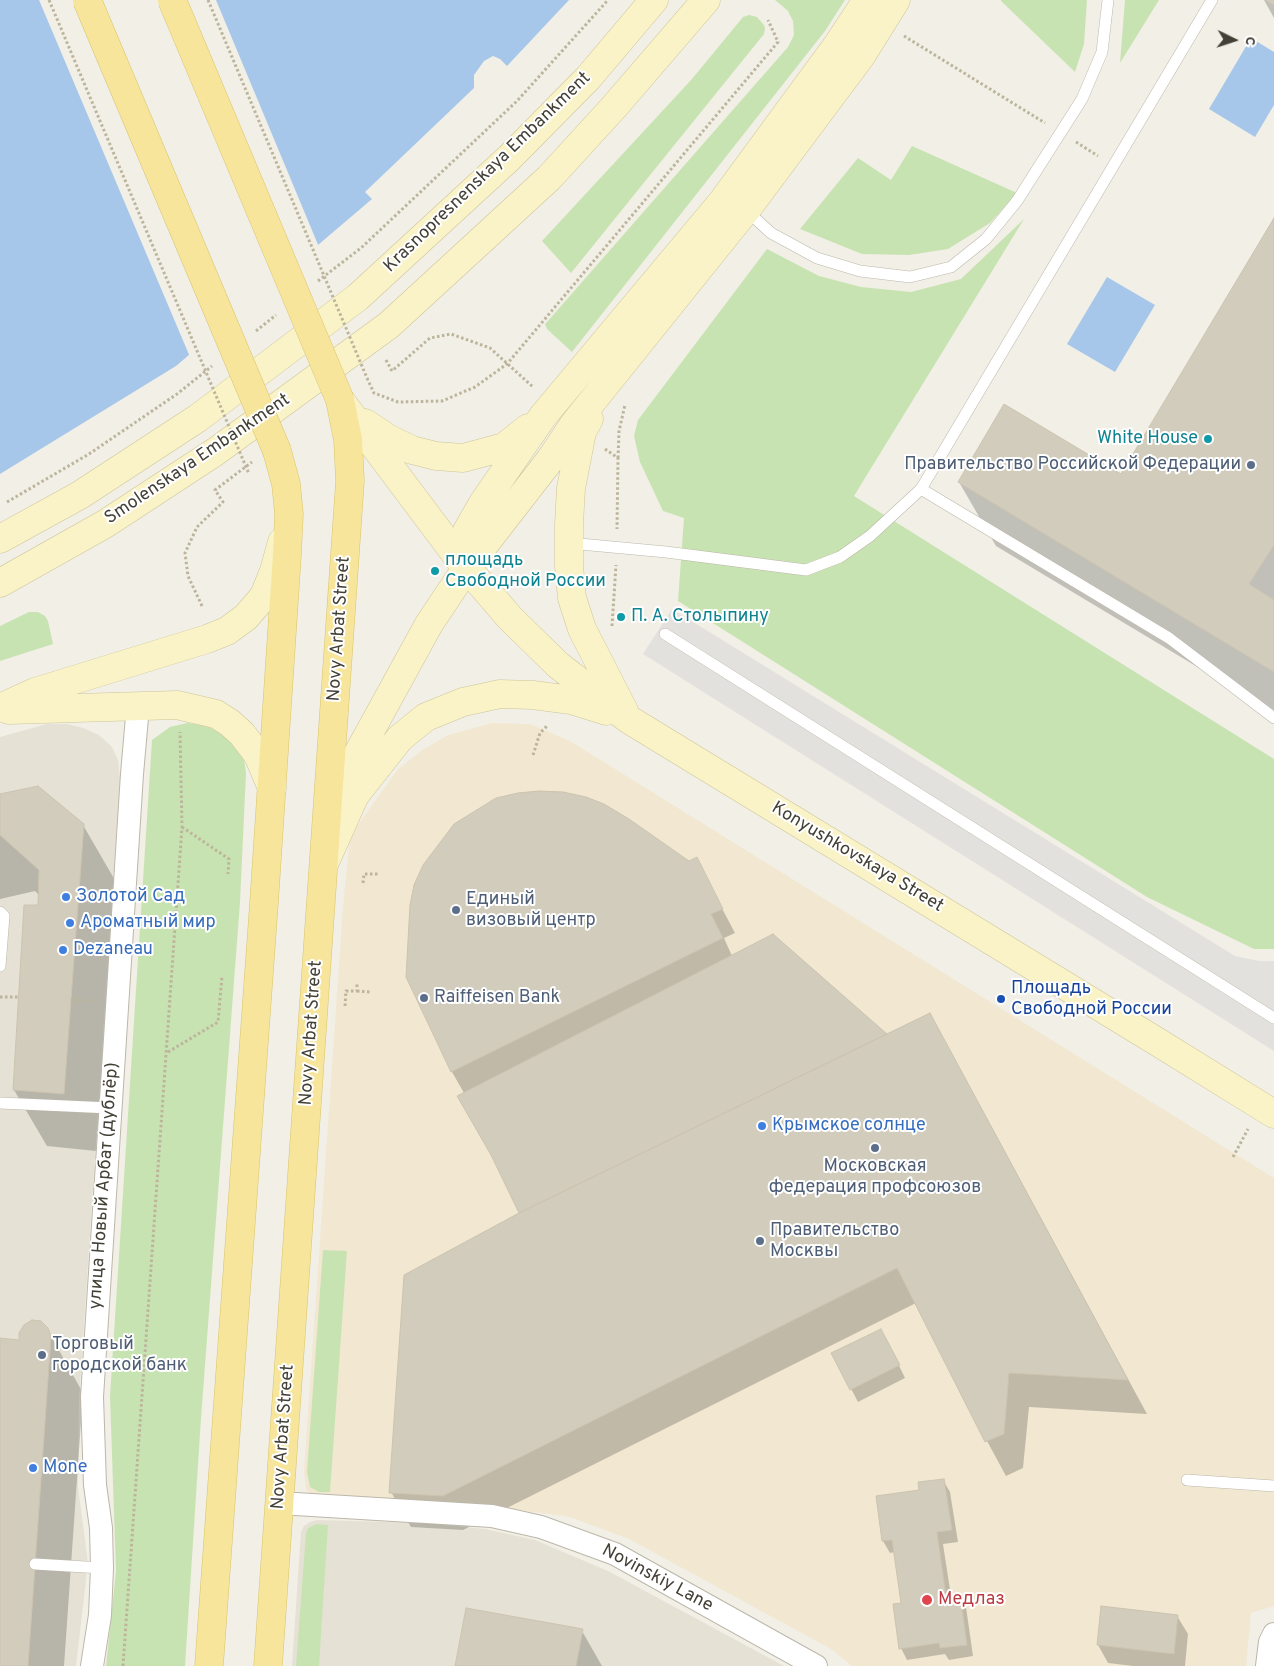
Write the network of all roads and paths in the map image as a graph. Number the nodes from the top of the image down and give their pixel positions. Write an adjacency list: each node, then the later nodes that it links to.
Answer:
1 (49, 0): 29 (path, bridge)
2 (87, 0): 33 (main road, bridge)
3 (172, 0): 27 (main road, Novy Arbat Street, bridge)
4 (208, 0): 23 (path, bridge)
5 (608, 0): 18 (path)
6 (654, 0): 19 (main road, Krasnopresnenskaya Embankment)
7 (706, 0): 37 (main road, Smolenskaya Embankment)
8 (868, 0): 28 (main road)
9 (896, 0): 17 (main road)
10 (1108, 0): 17 (lane)
11 (1212, 0): 30 (lane)
12 (768, 20): 23 (path)
13 (898, 32): 14 (path)
14 (1048, 125)
15 (1071, 140): 16 (path)
16 (1079, 145)
17 (746, 210): 24 (main road)
18 (315, 284)
19 (358, 297): 34 (main road, Smolenskaya Embankment)
20 (277, 315): 21 (path)
21 (254, 333)
22 (216, 364): 32 (path)
23 (507, 364): 25 (path); 26 (path)
24 (618, 370): 35 (main road); 36 (main road)
25 (392, 371)
26 (534, 388)
27 (340, 400): 28 (main road); 36 (main road, Konyushkovskaya Street); 48 (main road, Novy Arbat Street)
28 (543, 416): 36 (main road)
29 (249, 474)
30 (921, 489): 35 (lane); 42 (lane)
31 (215, 490): 38 (path)
32 (0, 506)
33 (289, 514): 41 (main road); 47 (main road)
34 (0, 539)
35 (569, 543): 43 (main road)
36 (464, 563): 43 (main road, Konyushkovskaya Street); 48 (main road)
37 (0, 583)
38 (202, 606)
39 (665, 634): 63 (lane)
40 (138, 706): 41 (main road); 47 (main road); 66 (street, улица Новый Арбат (дублёр))
41 (0, 709)
42 (1274, 718)
43 (628, 719): 50 (main road); 67 (main road, Konyushkovskaya Street)
44 (550, 722): 46 (path)
45 (180, 729): 49 (path)
46 (534, 755)
47 (272, 788): 76 (main road)
48 (328, 808): 50 (main road, Novy Arbat Street)
49 (182, 827): 51 (path); 64 (path)
50 (324, 862): 70 (main road, Novy Arbat Street)
51 (228, 874)
52 (378, 874): 53 (path)
53 (363, 883)
54 (0, 912): 55 (lane)
55 (0, 966)
56 (222, 976): 64 (path)
57 (357, 983): 58 (path)
58 (357, 992): 59 (path); 62 (path)
59 (370, 992)
60 (0, 997): 61 (path)
61 (19, 998)
62 (345, 1006)
63 (1274, 1018)
64 (167, 1053): 75 (path)
65 (0, 1103): 66 (lane)
66 (110, 1108): 72 (street, улица Новый Арбат (дублёр))
67 (1274, 1114)
68 (1187, 1480): 69 (lane)
69 (1274, 1486)
70 (279, 1503): 77 (main road, Novy Arbat Street); 78 (street, Novinskiy Lane)
71 (35, 1564): 72 (lane)
72 (102, 1568): 74 (street, улица Новый Арбат (дублёр))
73 (1274, 1634): 79 (street)
74 (92, 1666)
75 (123, 1666)
76 (209, 1666)
77 (268, 1666)
78 (816, 1666)
79 (1267, 1666)

